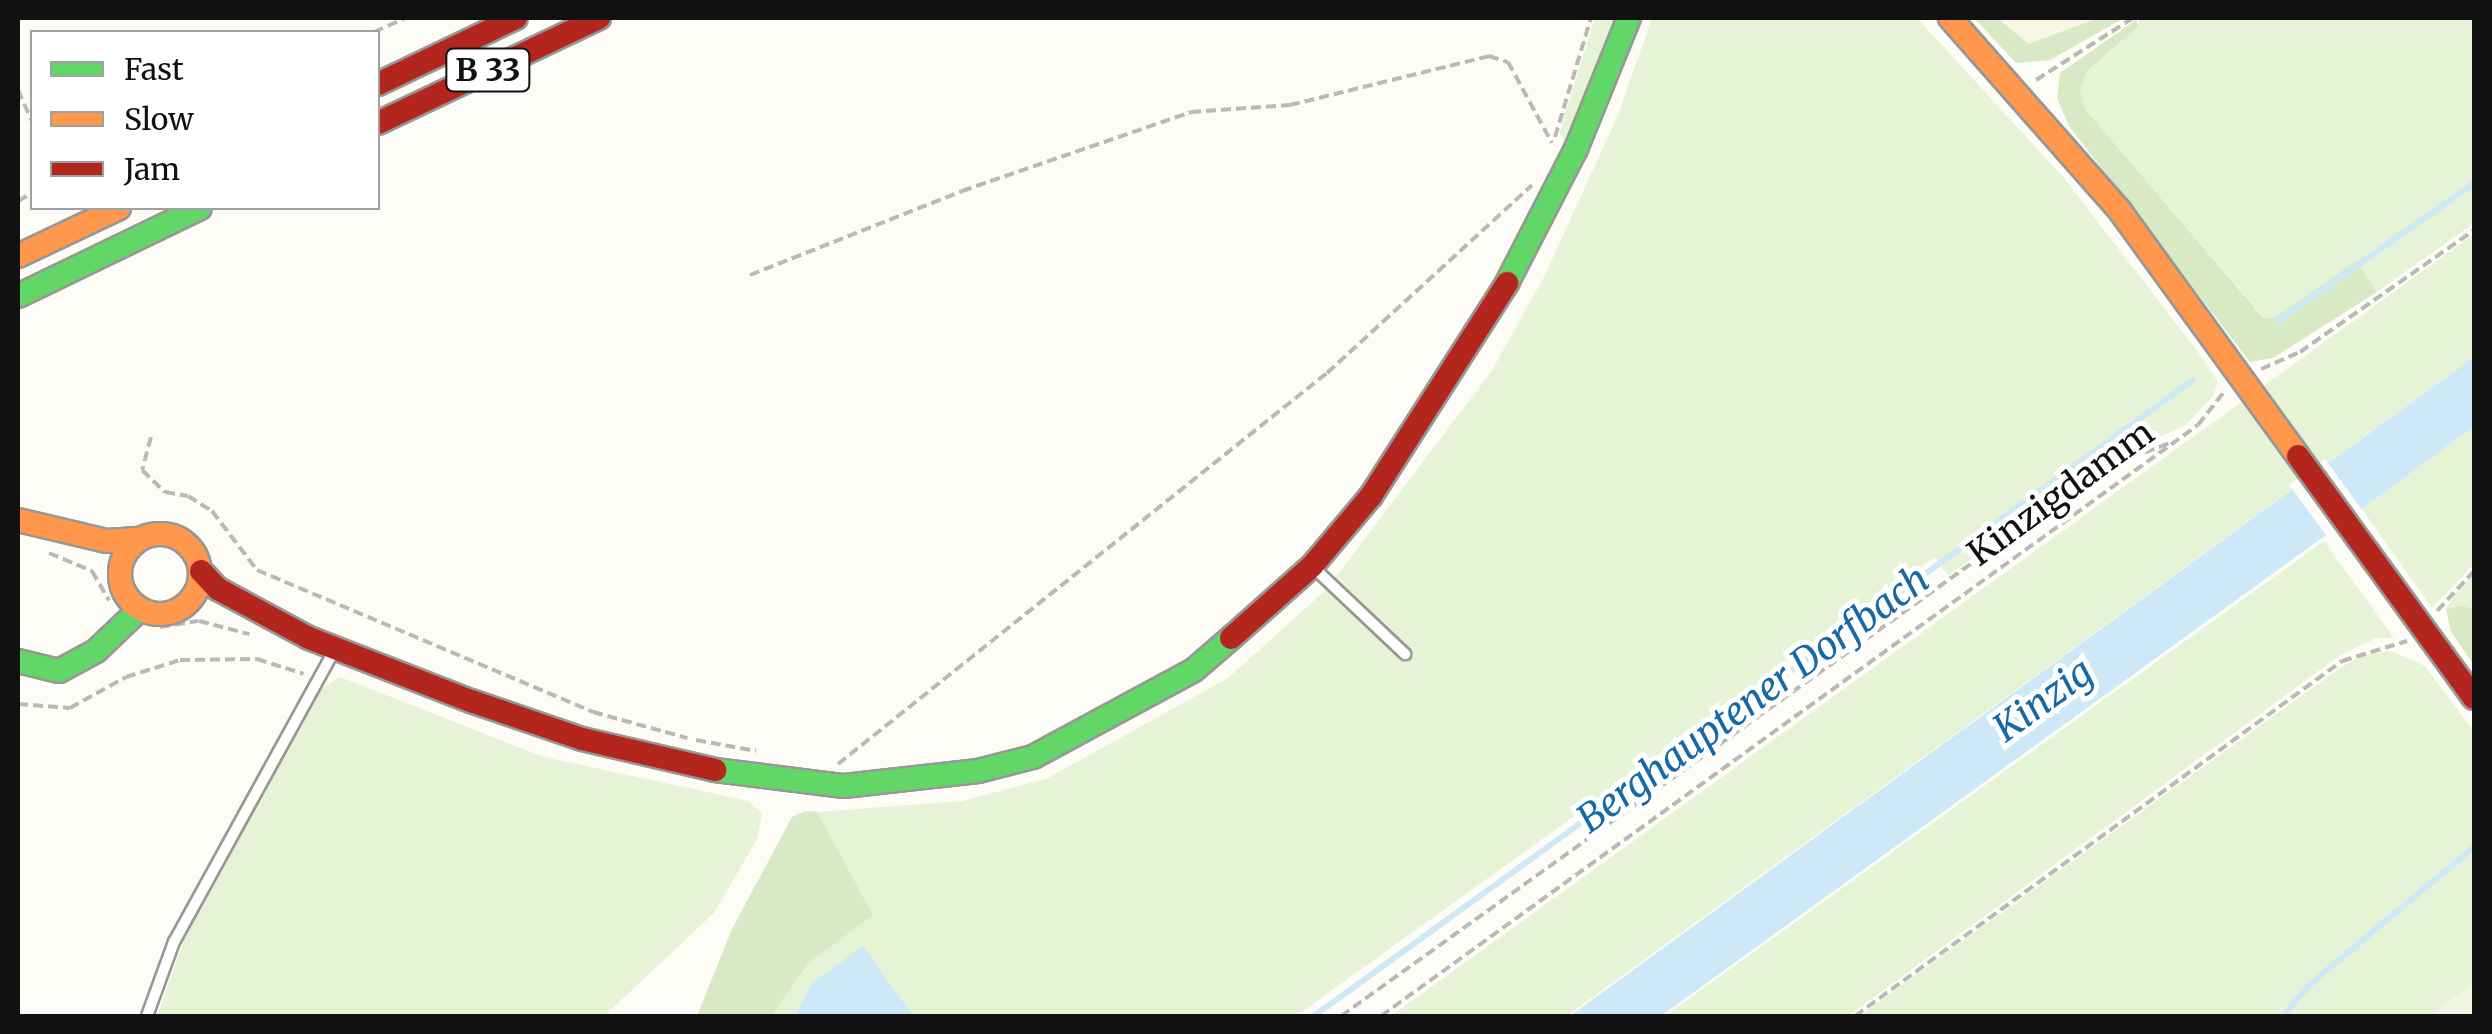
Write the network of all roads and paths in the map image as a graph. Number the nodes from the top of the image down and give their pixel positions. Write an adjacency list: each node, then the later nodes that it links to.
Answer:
1 (406, 18): 8 (path)
2 (516, 18): 9 (main road, B 33)
3 (598, 18): 13 (main road, B 33)
4 (1591, 18): 19 (path)
5 (1629, 18): 27 (main road)
6 (1950, 18): 11 (main road)
7 (2133, 18): 11 (path)
8 (379, 30)
9 (380, 83)
10 (18, 90): 12 (path)
11 (2019, 90): 21 (main road)
12 (30, 117)
13 (380, 122)
14 (1540, 178): 43 (path)
15 (115, 210): 18 (main road)
16 (196, 210): 20 (main road)
17 (2474, 230): 21 (path)
18 (18, 256)
19 (750, 275)
20 (18, 296)
21 (2239, 384): 23 (path, Kinzigdamm); 34 (main road)
22 (151, 437): 41 (path)
23 (2176, 440): 46 (path); 47 (path, Kinzigdamm)
24 (18, 520): 25 (main road)
25 (39, 538): 26 (main road); 30 (main road); 32 (path)
26 (139, 540): 28 (main road); 30 (main road)
27 (1312, 566): 36 (lane); 44 (main road)
28 (201, 571): 31 (main road); 33 (main road)
29 (2474, 571): 34 (path)
30 (120, 580): 32 (main road)
31 (183, 607): 32 (main road); 33 (main road)
32 (130, 615): 33 (path); 37 (main road)
33 (258, 625): 35 (main road)
34 (2419, 630): 39 (main road); 48 (path)
35 (336, 648): 38 (lane); 44 (main road)
36 (1406, 654)
37 (18, 661)
38 (320, 679): 40 (path); 45 (lane)
39 (2474, 698)
40 (18, 704)
41 (766, 752)
42 (821, 759): 43 (path)
43 (840, 761): 44 (path)
44 (829, 785)
45 (147, 1016)
46 (1341, 1016)
47 (1381, 1016)
48 (1855, 1016)

